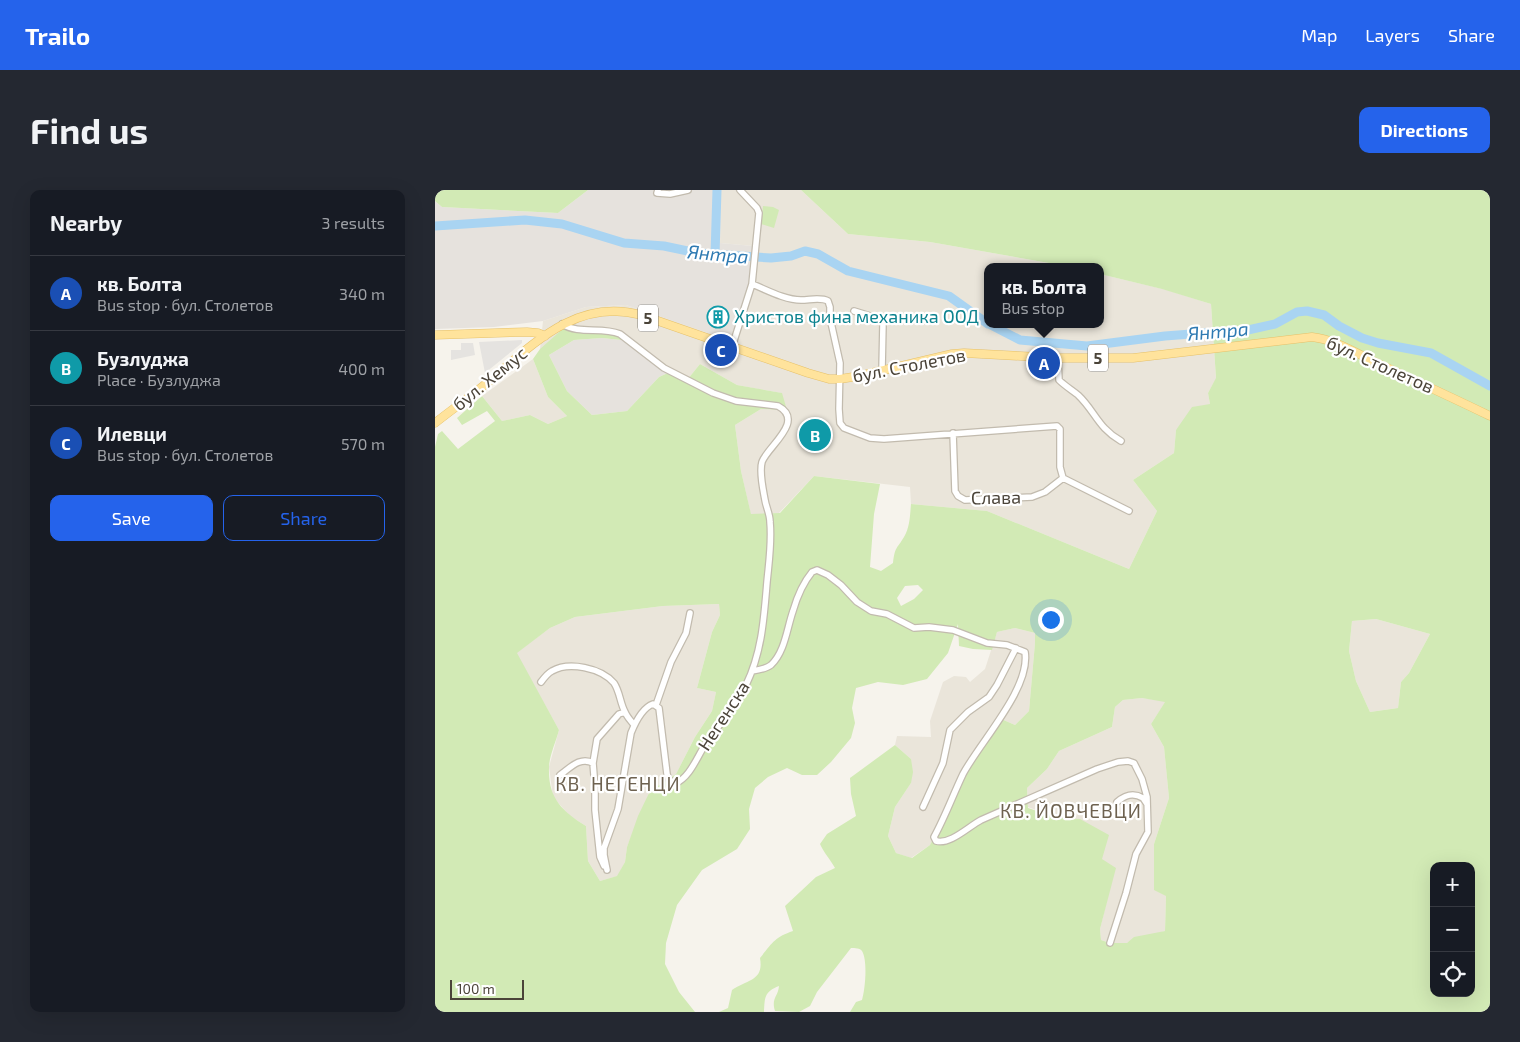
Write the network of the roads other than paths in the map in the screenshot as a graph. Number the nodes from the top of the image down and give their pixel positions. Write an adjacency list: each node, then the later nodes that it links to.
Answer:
1 (658, 190): 2 (street)
2 (688, 190)
3 (740, 190): 4 (street)
4 (752, 284): 9 (street); 12 (street)
5 (854, 311): 11 (street)
6 (562, 324): 8 (main road, 5); 9 (main road, бул. Столетов / 5); 21 (street, Негенска)
7 (435, 335): 8 (main road)
8 (545, 336): 14 (main road, бул. Хемус / 5)
9 (733, 347): 12 (main road, бул. Столетов / 5)
10 (1058, 358): 11 (main road, бул. Столетов / 5); 13 (main road, бул. Столетов / 5); 16 (street)
11 (882, 370): 12 (main road, бул. Столетов / 5)
12 (840, 379): 15 (street)
13 (1490, 416)
14 (435, 423)
15 (953, 434): 17 (street); 17 (street, Слава)
16 (1121, 441)
17 (1063, 478): 18 (street)
18 (1129, 511)
19 (690, 613): 23 (street)
20 (1016, 648): 21 (street); 29 (street); 30 (street)
21 (753, 671): 23 (street, Негенска)
22 (541, 682): 24 (street)
23 (657, 705): 25 (street)
24 (625, 712): 25 (street); 26 (street)
25 (634, 725): 26 (street)
26 (593, 763): 27 (street)
27 (560, 775)
28 (1117, 802): 30 (street)
29 (923, 808)
30 (1149, 808): 31 (street)
31 (1111, 943)

